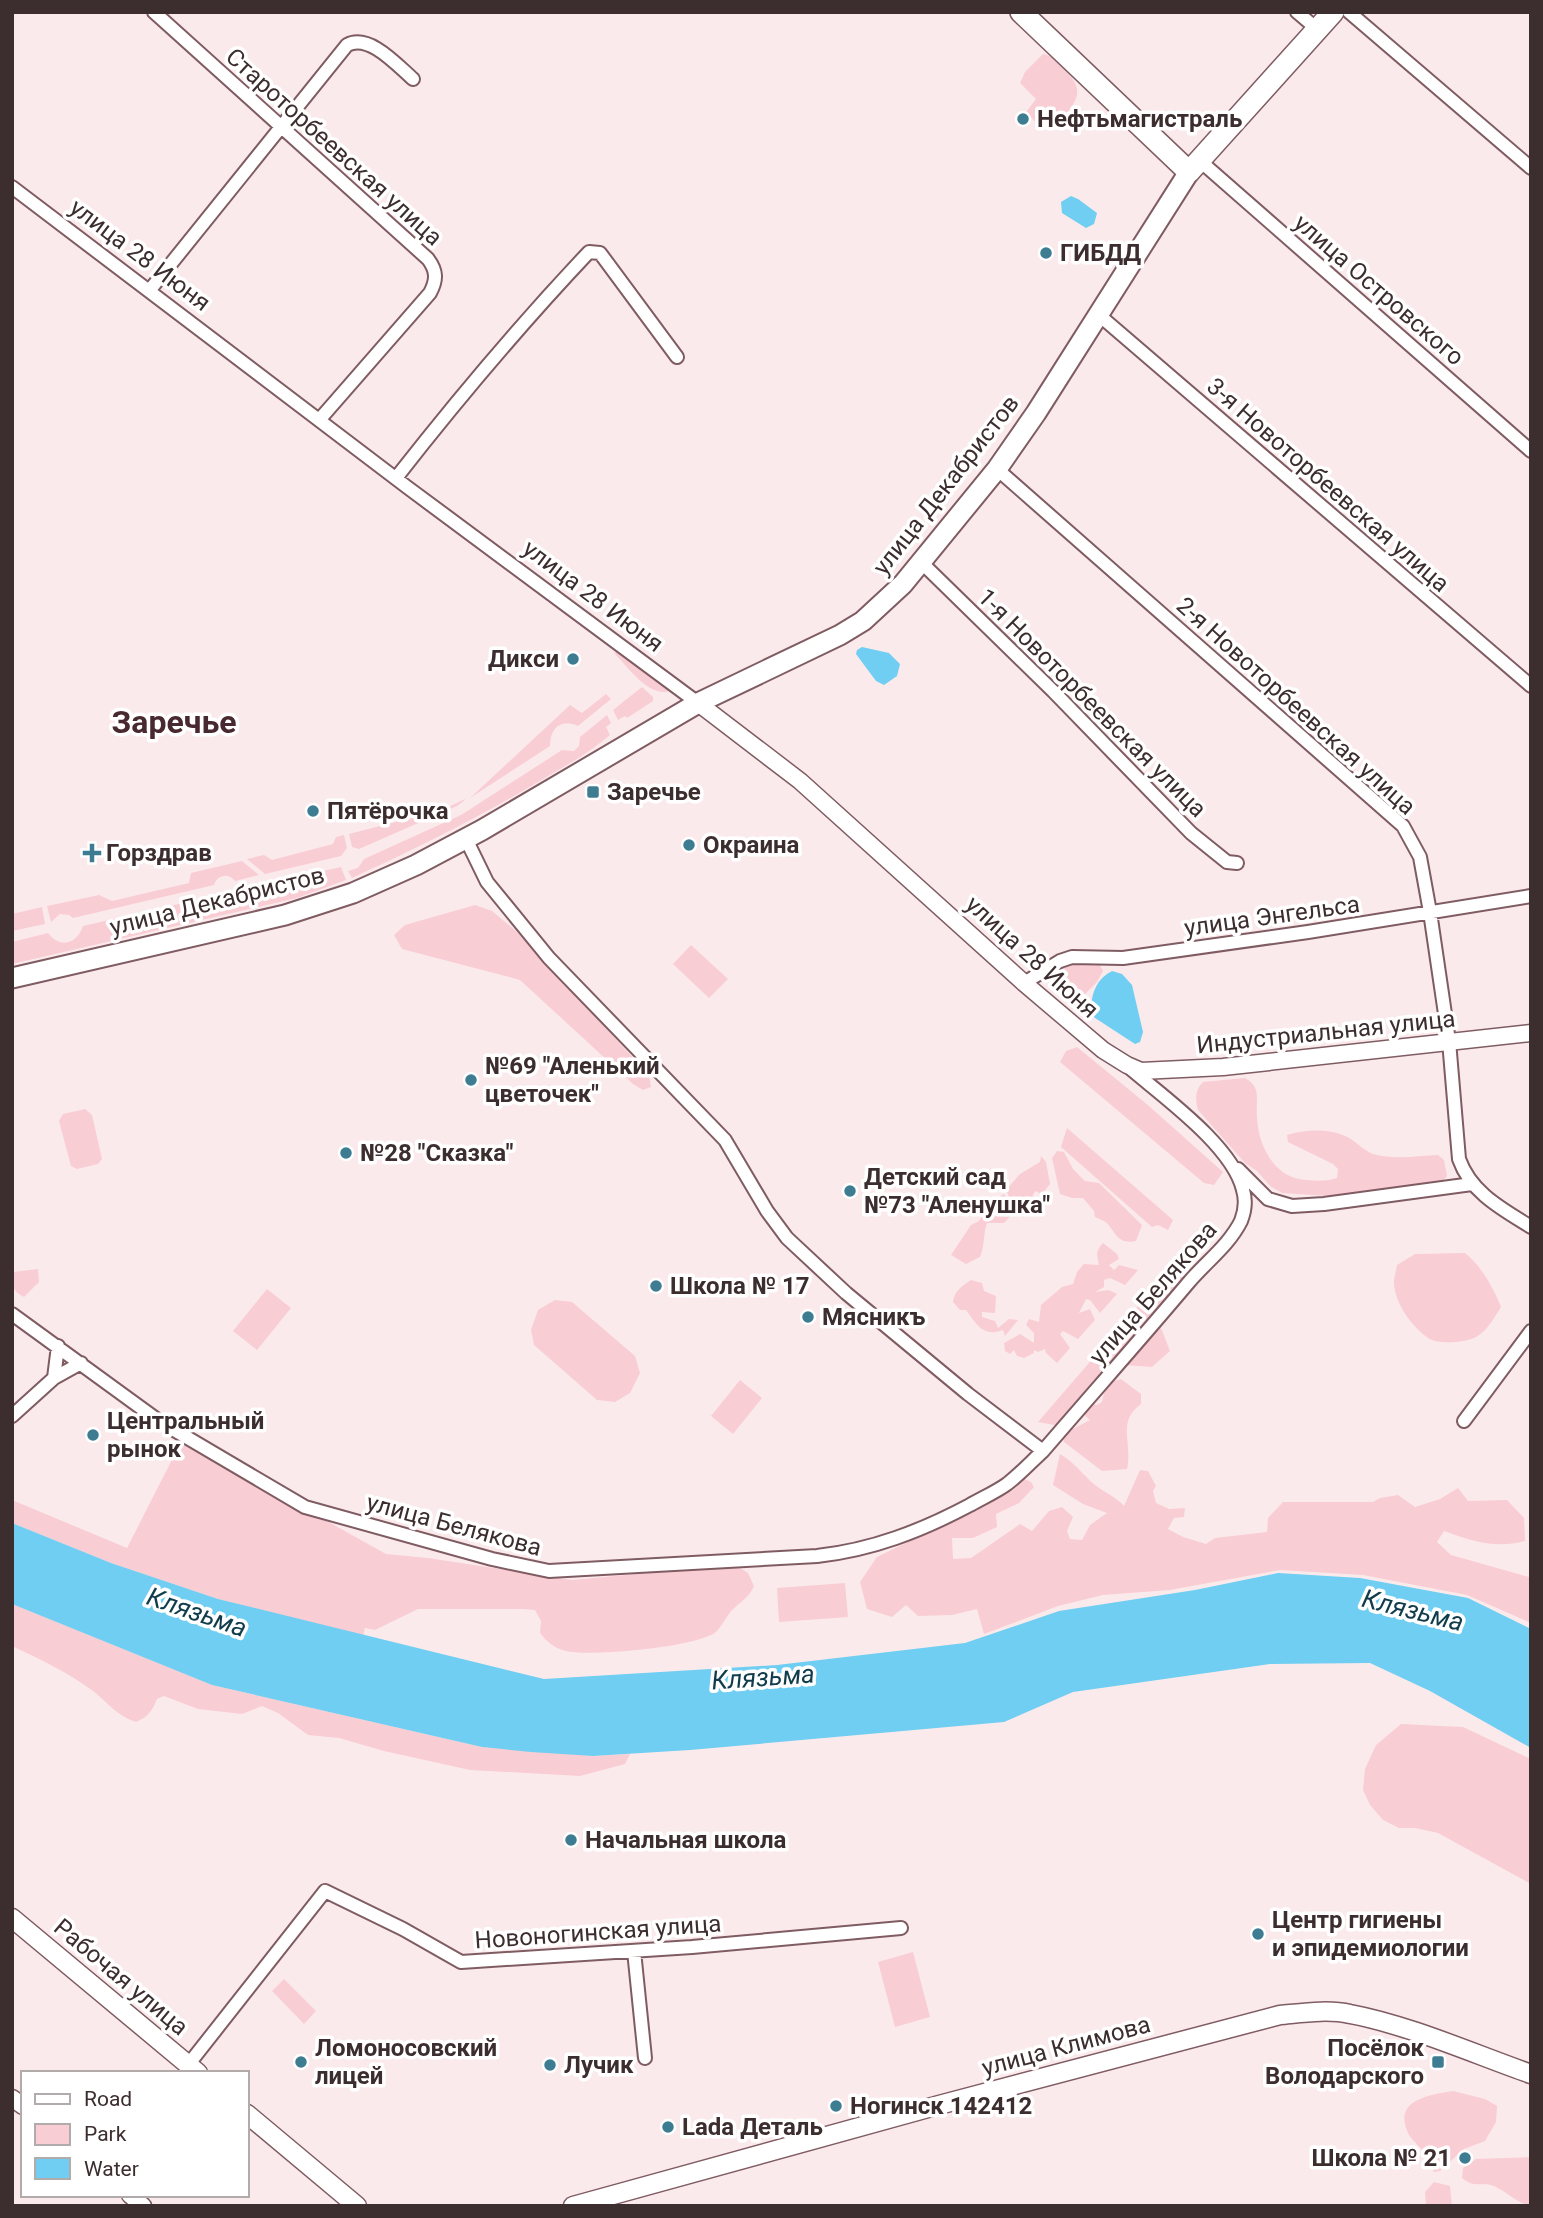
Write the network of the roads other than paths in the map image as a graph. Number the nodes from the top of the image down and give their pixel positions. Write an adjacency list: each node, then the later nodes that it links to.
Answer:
1 (154, 12): 8 (street, Староторбеевская улица)
2 (1021, 12): 9 (highway)
3 (1297, 12): 6 (street)
4 (1333, 12): 6 (highway, улица Декабристов)
5 (1349, 12): 10 (street)
6 (1317, 29): 9 (highway, улица Декабристов)
7 (413, 79): 8 (street)
8 (281, 127): 12 (street); 15 (street, Староторбеевская улица)
9 (1194, 166): 13 (main road, улица Декабристов); 16 (street, улица Островского)
10 (1531, 168)
11 (12, 187): 12 (street, улица 28 Июня)
12 (149, 291): 15 (street, улица 28 Июня)
13 (1099, 315): 17 (main road, улица Декабристов); 20 (street, 3-я Новоторбеевская улица)
14 (677, 358): 18 (street)
15 (320, 419): 18 (street, улица 28 Июня)
16 (1531, 452)
17 (997, 469): 19 (main road, улица Декабристов); 25 (street, 2-я Новоторбеевская улица)
18 (396, 478): 21 (street, улица 28 Июня)
19 (922, 563): 21 (main road, улица Декабристов); 23 (street, 1-я Новоторбеевская улица)
20 (1531, 686)
21 (698, 703): 22 (main road, улица Декабристов); 27 (street, улица 28 Июня)
22 (466, 839): 26 (main road, улица Декабристов); 41 (street)
23 (1237, 863)
24 (1531, 896): 25 (street, улица Энгельса)
25 (1430, 912): 27 (street, улица Энгельса); 29 (street, 2-я Новоторбеевская улица)
26 (12, 978)
27 (1024, 983): 30 (street, улица 28 Июня)
28 (1531, 1033): 29 (street, Индустриальная улица)
29 (1449, 1041): 30 (street, Индустриальная улица); 32 (street, 2-я Новоторбеевская улица)
30 (1127, 1065): 31 (street, улица Белякова)
31 (1230, 1162): 32 (street); 41 (street, улица Белякова)
32 (1472, 1184): 33 (street)
33 (1531, 1227)
34 (12, 1314): 36 (street, улица Белякова)
35 (1529, 1338): 40 (street)
36 (58, 1346): 37 (street, улица Белякова); 38 (street)
37 (81, 1363): 38 (street); 41 (street, улица Белякова)
38 (54, 1378): 39 (street)
39 (12, 1416)
40 (1464, 1420)
41 (1043, 1451)
42 (12, 1918): 46 (main road, Рабочая улица)
43 (901, 1928): 44 (street, Новоногинская улица)
44 (634, 1951): 45 (street); 46 (street, Новоногинская улица)
45 (645, 2057)
46 (193, 2069)
47 (1531, 2074): 50 (main road, улица Климова)
48 (248, 2115): 49 (main road)
49 (357, 2206)
50 (573, 2206)

